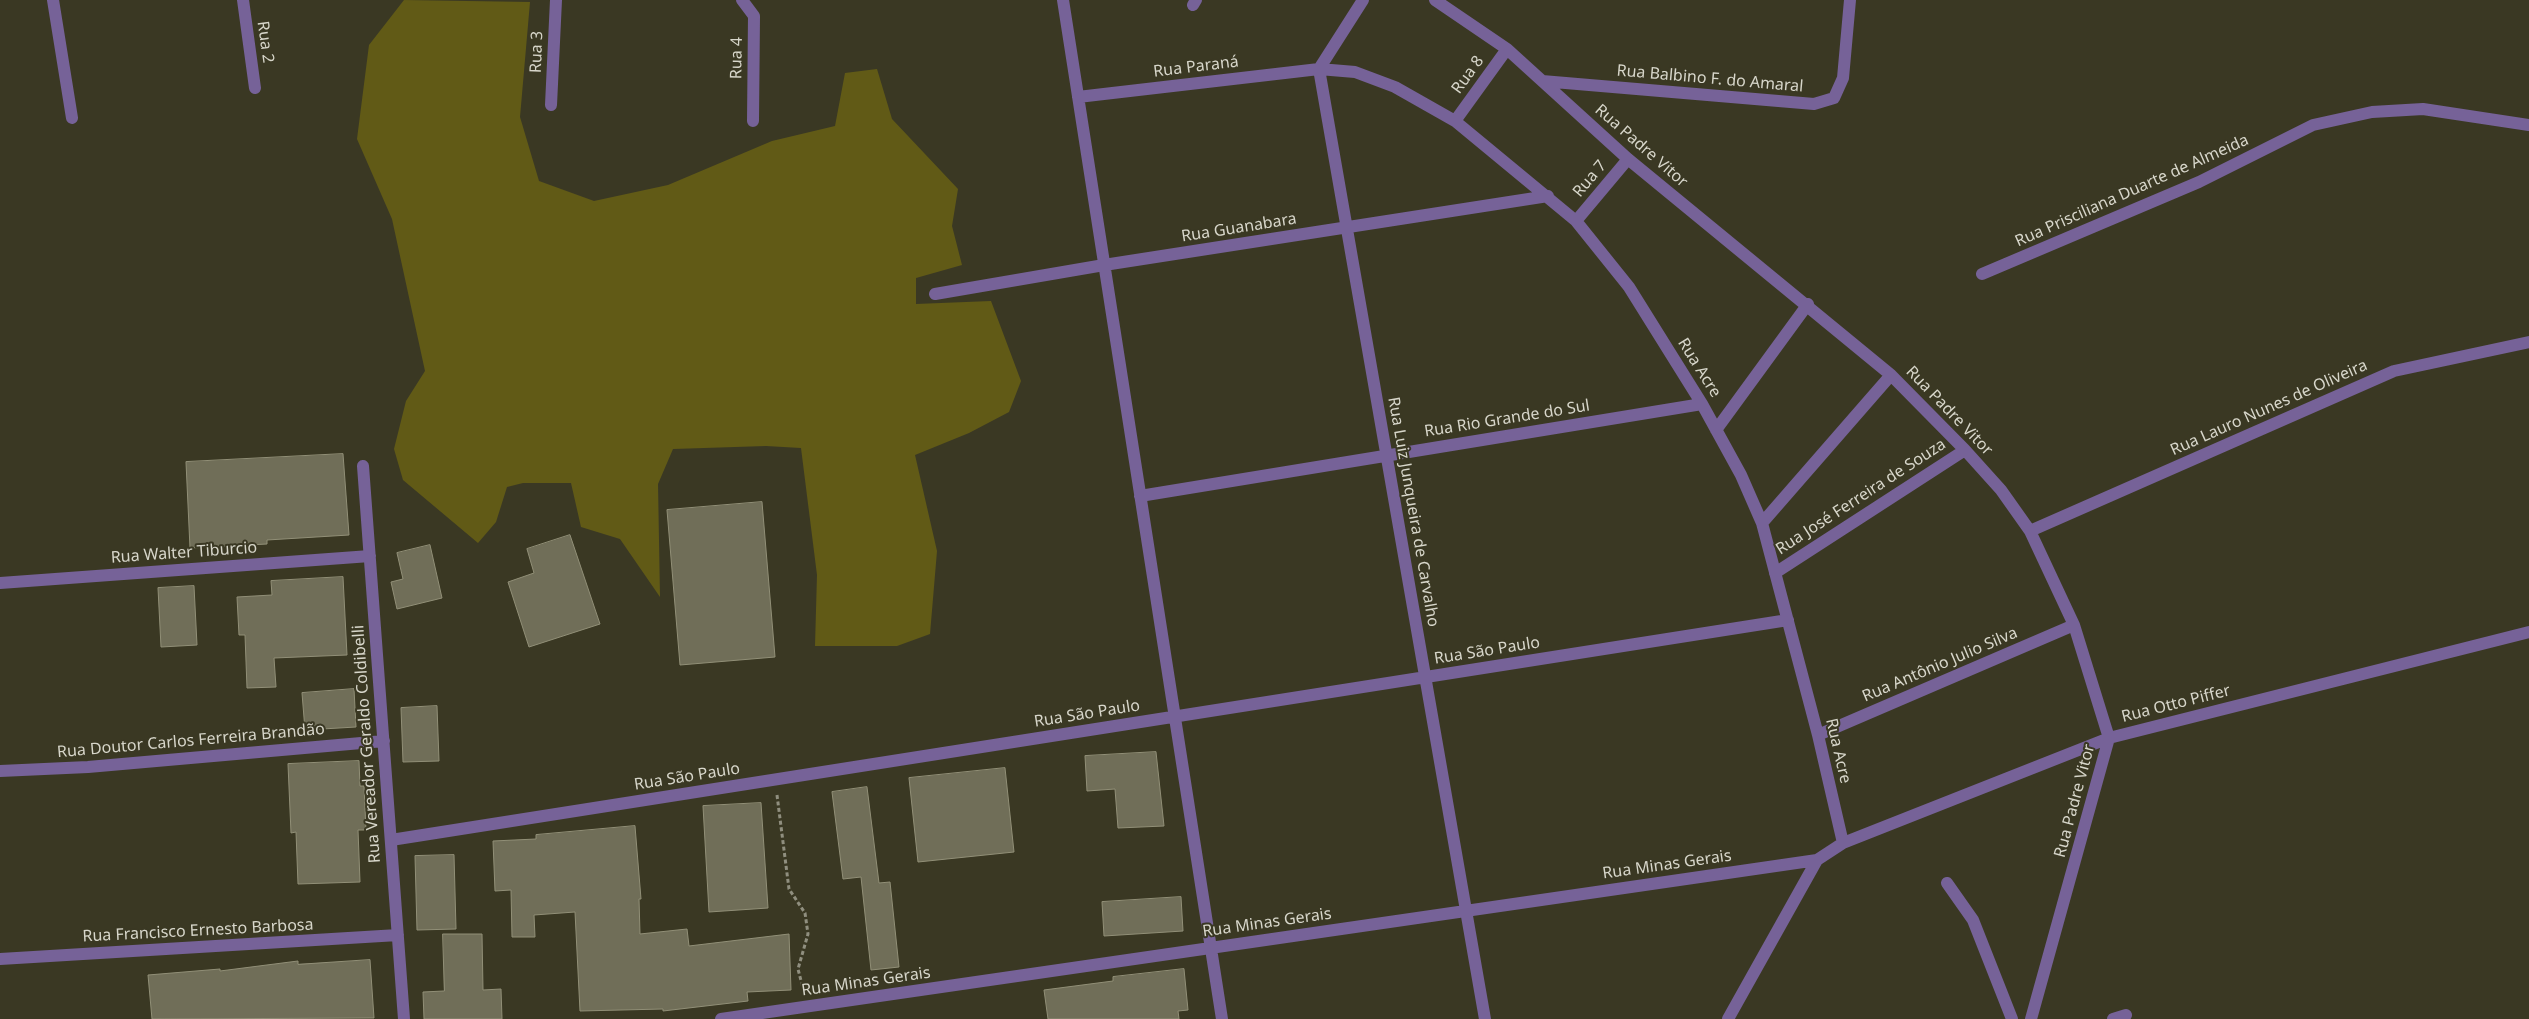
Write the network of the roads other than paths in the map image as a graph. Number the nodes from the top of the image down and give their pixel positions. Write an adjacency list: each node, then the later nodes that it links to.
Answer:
1 (53, 0): 15 (street)
2 (243, 0): 12 (street, Rua 2)
3 (556, 0): 14 (street, Rua 3)
4 (742, 0): 16 (street, Rua 4)
5 (1063, 0): 13 (street)
6 (1363, 0): 10 (street)
7 (1435, 0): 9 (street, Rua Padre Vitor)
8 (1850, 0): 11 (street, Rua Balbino F. do Amaral)
9 (1507, 49): 11 (street, Rua Padre Vitor); 17 (street, Rua 8)
10 (1319, 69): 13 (street, Rua Paraná); 17 (street, Rua Acre); 22 (street, Rua Luiz Junqueira de Carvalho)
11 (1542, 81): 19 (street, Rua Padre Vitor)
12 (255, 88)
13 (1078, 97): 23 (street)
14 (551, 105)
15 (72, 118)
16 (753, 120)
17 (1454, 121): 20 (street, Rua Acre)
18 (2529, 125): 24 (street, Rua Prisciliana Duarte de Almeida)
19 (1628, 159): 21 (street, Rua 7); 26 (street, Rua Padre Vitor)
20 (1548, 196): 21 (street, Rua Acre); 22 (street, Rua Guanabara)
21 (1576, 221): 29 (street, Rua Acre)
22 (1347, 227): 23 (street, Rua Guanabara); 32 (street, Rua Luiz Junqueira de Carvalho)
23 (1104, 265): 25 (street, Rua Guanabara); 34 (street)
24 (1982, 274)
25 (935, 294)
26 (1808, 304): 28 (street, Rua Padre Vitor); 30 (street)
27 (2529, 342): 36 (street, Rua Lauro Nunes de Oliveira)
28 (1891, 374): 31 (street, Rua Padre Vitor); 35 (street)
29 (1702, 404): 30 (street, Rua Acre); 32 (street, Rua Rio Grande do Sul)
30 (1716, 430): 35 (street, Rua Acre)
31 (1965, 450): 36 (street, Rua Padre Vitor); 38 (street, Rua José Ferreira de Souza)
32 (1386, 456): 34 (street, Rua Rio Grande do Sul); 43 (street, Rua Luiz Junqueira de Carvalho)
33 (363, 466): 37 (street, Rua Vereador Geraldo Coldibelli)
34 (1140, 496): 44 (street)
35 (1762, 523): 38 (street, Rua Acre)
36 (2030, 530): 41 (street, Rua Padre Vitor)
37 (370, 556): 39 (street, Rua Walter Tiburcio); 47 (street, Rua Vereador Geraldo Coldibelli)
38 (1775, 573): 40 (street, Rua Acre)
39 (0, 583)
40 (1788, 620): 43 (street, Rua São Paulo); 45 (street, Rua Acre)
41 (2074, 625): 45 (street, Rua Antônio Julio Silva); 46 (street, Rua Padre Vitor)
42 (2529, 632): 46 (street, Rua Otto Piffer)
43 (1425, 677): 44 (street, Rua São Paulo); 53 (street, Rua Luiz Junqueira de Carvalho)
44 (1175, 716): 49 (street, Rua São Paulo); 55 (street)
45 (1818, 735): 50 (street, Rua Acre)
46 (2109, 738): 50 (street, Rua Otto Piffer); 64 (street, Rua Padre Vitor)
47 (384, 741): 48 (street, Rua Doutor Carlos Ferreira Brandão); 49 (street, Rua Vereador Geraldo Coldibelli)
48 (0, 771)
49 (391, 840): 54 (street, Rua Vereador Geraldo Coldibelli)
50 (1843, 843): 51 (street, Rua Otto Piffer)
51 (1817, 860): 53 (street, Rua Minas Gerais); 62 (street)
52 (1947, 883): 63 (street)
53 (1466, 911): 55 (street, Rua Minas Gerais); 61 (street, Rua Luiz Junqueira de Carvalho)
54 (398, 935): 56 (street, Rua Francisco Ernesto Barbosa); 58 (street, Rua Vereador Geraldo Coldibelli)
55 (1211, 948): 59 (street, Rua Minas Gerais); 60 (street)
56 (0, 959)
57 (2126, 1015): 65 (street)
58 (404, 1019)
59 (721, 1019)
60 (1222, 1019)
61 (1484, 1019)
62 (1728, 1019)
63 (2012, 1019)
64 (2031, 1019)
65 (2113, 1019)

